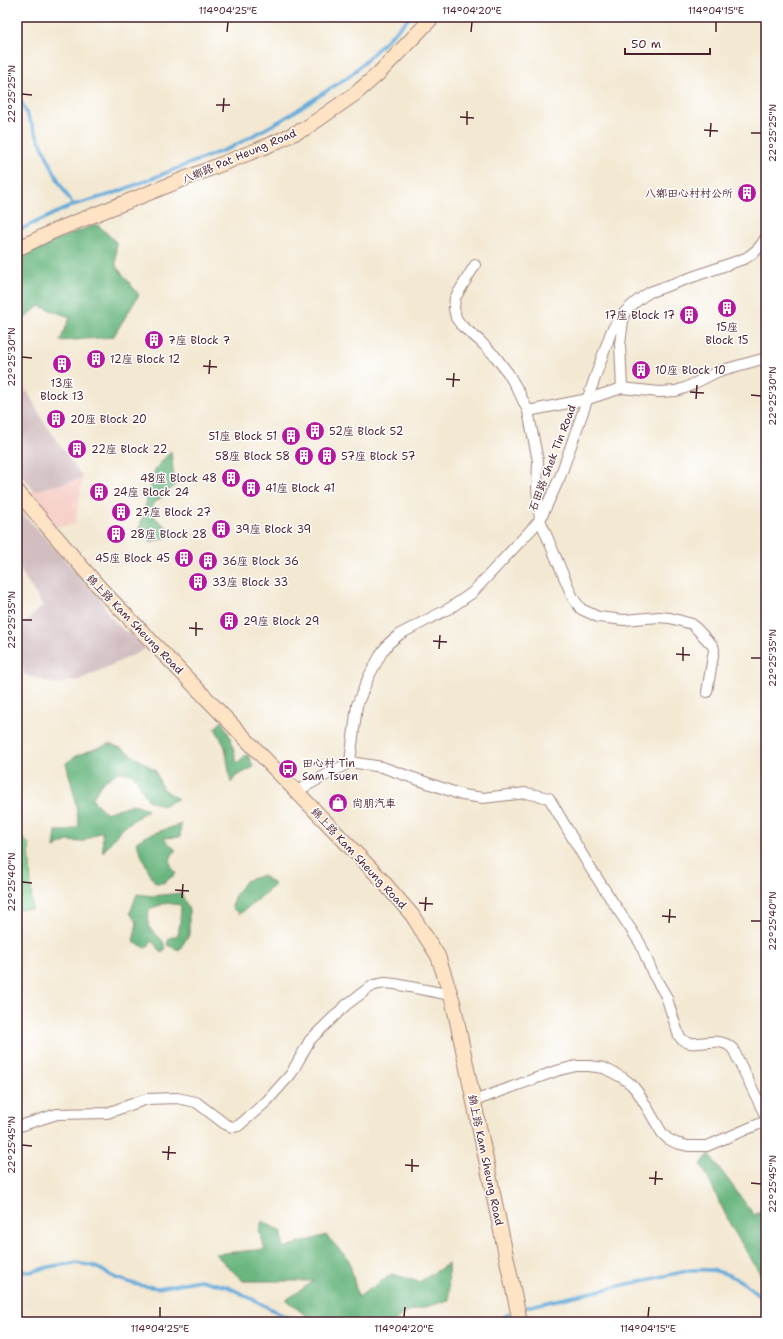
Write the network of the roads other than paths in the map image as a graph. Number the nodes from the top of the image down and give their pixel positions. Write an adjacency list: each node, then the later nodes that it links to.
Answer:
1 (433, 17): 3 (main road, 八鄉路 Pat Heung Road)
2 (766, 237): 5 (street, 石田路 Shek Tin Road)
3 (17, 249)
4 (476, 265): 9 (street)
5 (624, 311): 7 (street); 8 (street, 石田路 Shek Tin Road)
6 (766, 358): 7 (street)
7 (622, 388): 8 (street)
8 (588, 399): 9 (street); 11 (street, 石田路 Shek Tin Road)
9 (528, 411): 11 (street)
10 (17, 491): 14 (main road, 錦上路 Kam Sheung Road)
11 (540, 520): 12 (street); 13 (street, 石田路 Shek Tin Road)
12 (707, 692)
13 (350, 762): 14 (street); 17 (street)
14 (297, 791): 15 (main road, 錦上路 Kam Sheung Road)
15 (451, 995): 16 (main road, 錦上路 Kam Sheung Road); 19 (street)
16 (474, 1101): 18 (street); 20 (main road, 錦上路 Kam Sheung Road)
17 (766, 1117)
18 (766, 1121)
19 (17, 1127)
20 (520, 1322)

